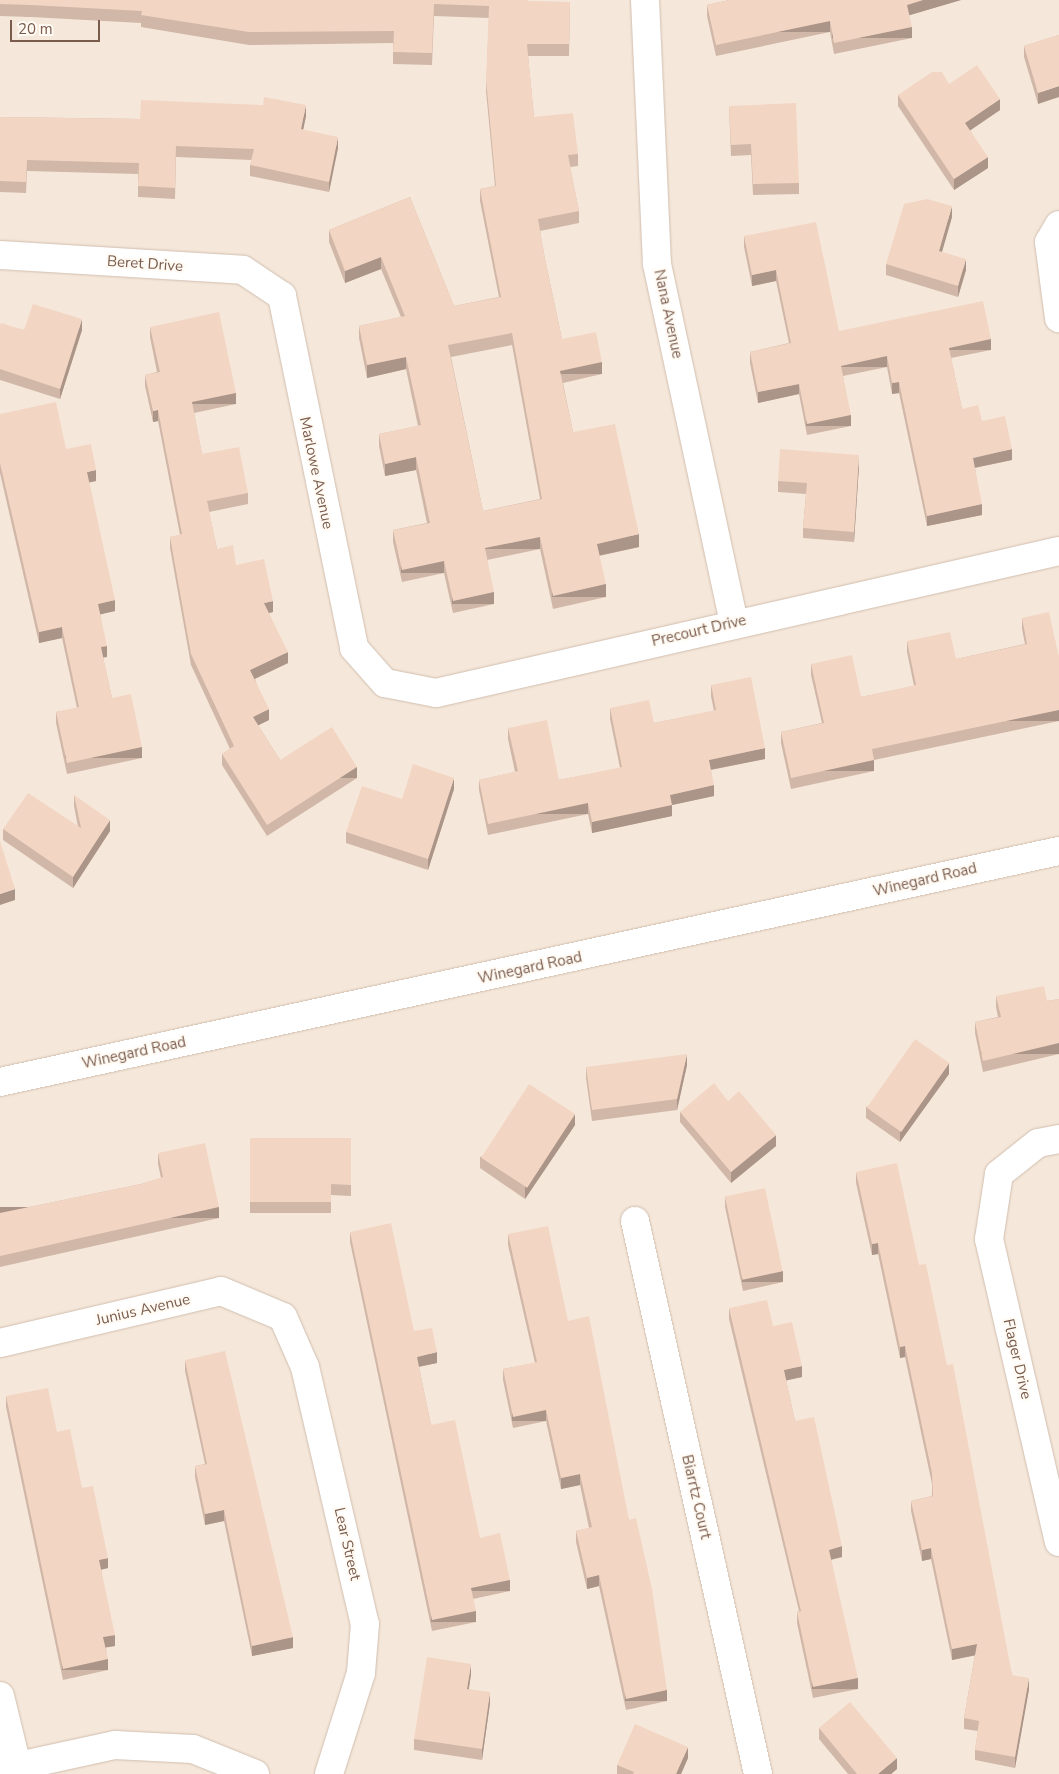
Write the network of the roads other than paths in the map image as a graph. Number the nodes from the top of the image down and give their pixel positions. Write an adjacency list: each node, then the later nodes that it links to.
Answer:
1 (645, 0): 7 (street, Nana Avenue)
2 (1054, 234): 5 (street)
3 (0, 256): 4 (street, Beret Drive)
4 (282, 296): 8 (street, Marlowe Avenue)
5 (1059, 318)
6 (1059, 551): 7 (street, Precourt Drive)
7 (734, 623): 8 (street, Precourt Drive)
8 (354, 648)
9 (1059, 851): 10 (street, Winegard Road)
10 (0, 1082)
11 (1059, 1138): 15 (street, Flager Drive)
12 (635, 1221): 20 (street, Biarrtz Court)
13 (283, 1317): 14 (street, Junius Avenue); 19 (street, Lear Street)
14 (0, 1343)
15 (1059, 1542)
16 (0, 1696): 17 (street)
17 (9, 1768): 18 (street)
18 (255, 1774)
19 (329, 1774)
20 (758, 1774)

